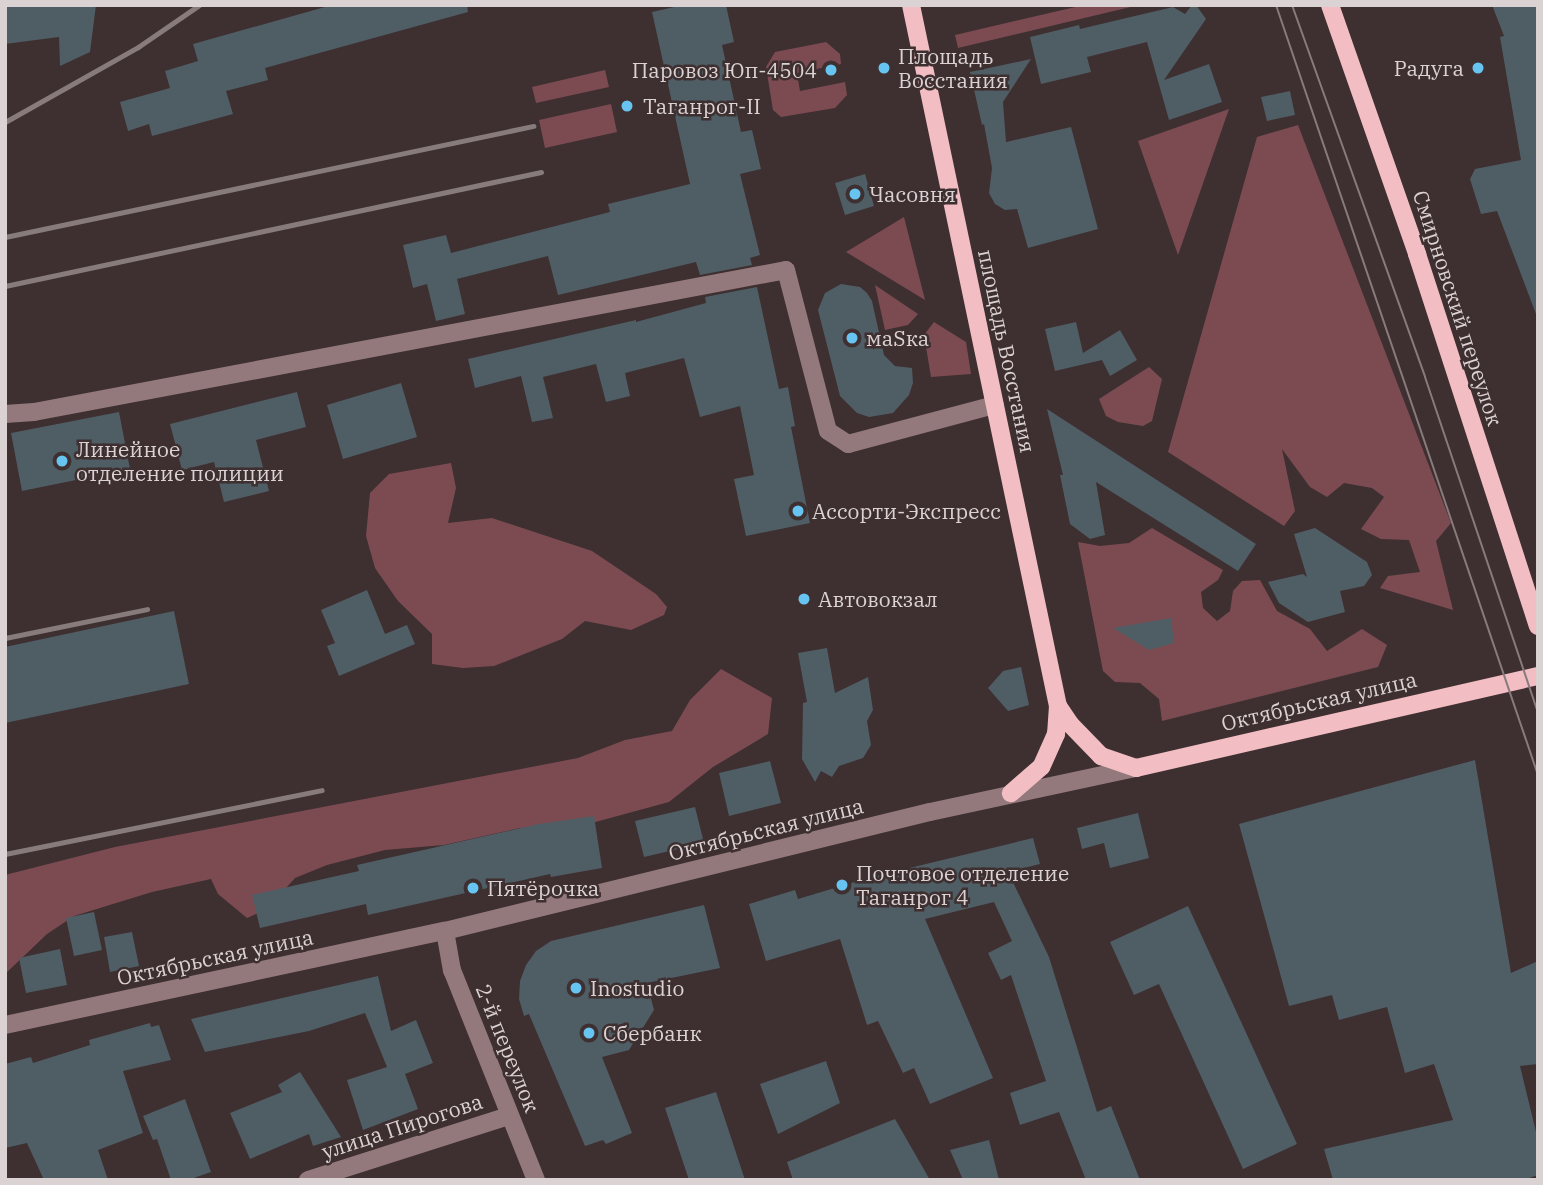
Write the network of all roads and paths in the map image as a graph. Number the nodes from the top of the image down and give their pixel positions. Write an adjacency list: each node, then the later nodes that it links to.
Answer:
1 (911, 5): 3 (main road, площадь Восстания)
2 (1330, 5): 5 (main road, Смирновский переулок)
3 (995, 405): 4 (street); 7 (main road, площадь Восстания)
4 (5, 414)
5 (1538, 626)
6 (1538, 676): 8 (main road, Октябрьская улица)
7 (1058, 706): 8 (main road, площадь Восстания); 9 (main road, площадь Восстания)
8 (1136, 768): 9 (street, Октябрьская улица)
9 (1011, 793): 10 (street, Октябрьская улица)
10 (445, 931): 11 (street, Октябрьская улица); 12 (street, 2-й переулок)
11 (5, 1025)
12 (509, 1116): 13 (street, улица Пирогова); 14 (street, 2-й переулок)
13 (308, 1180)
14 (536, 1180)

